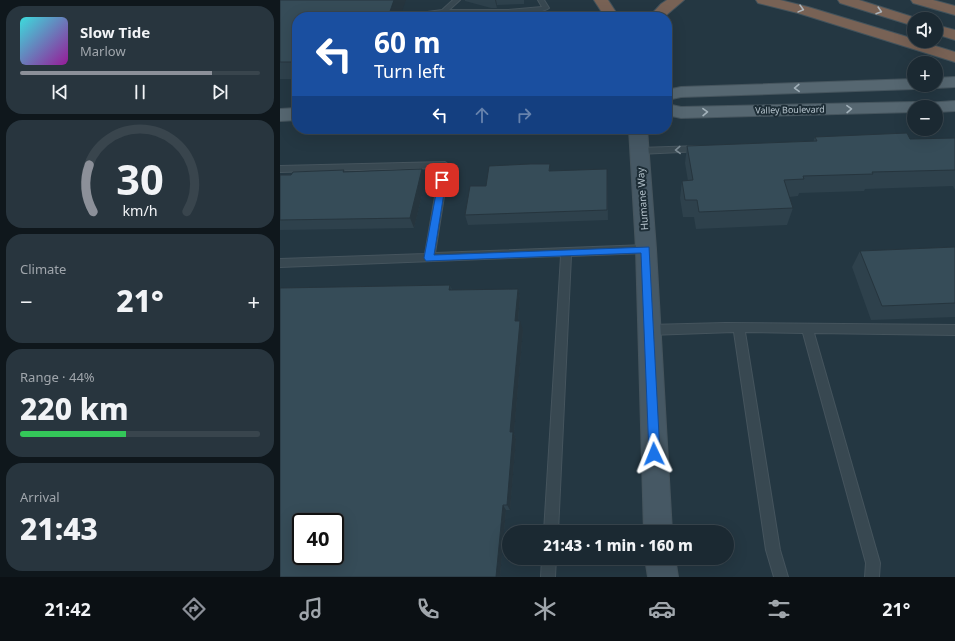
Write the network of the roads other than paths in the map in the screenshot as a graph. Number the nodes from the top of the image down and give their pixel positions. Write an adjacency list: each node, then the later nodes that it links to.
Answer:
1 (458, 0): 9 (lane)
2 (541, 0): 9 (lane)
3 (601, 0): 10 (highway)
4 (677, 0): 11 (highway)
5 (763, 0): 15 (highway, one-way to 15)
6 (845, 0): 12 (highway, one-way to 12)
7 (918, 0): 8 (highway)
8 (955, 11)
9 (443, 12)
10 (610, 12)
11 (661, 12)
12 (907, 20)
13 (943, 31): 14 (highway)
14 (955, 35)
15 (955, 57)
16 (955, 82): 17 (main road)
17 (943, 83)
18 (907, 84): 19 (main road, one-way to 19)
19 (672, 94)
20 (955, 106): 22 (main road)
21 (907, 107): 23 (main road, Valley Boulevard, one-way to 21)
22 (943, 107)
23 (672, 110)
24 (280, 114): 25 (main road)
25 (292, 114)
26 (638, 134): 28 (street, Humane Way)
27 (707, 149): 28 (lane, one-way to 28)
28 (640, 152): 30 (street, Humane Way)
29 (280, 169): 32 (lane)
30 (646, 249): 31 (lane); 36 (street, Humane Way)
31 (566, 252): 32 (lane); 38 (lane)
32 (429, 258): 33 (lane)
33 (280, 263)
34 (739, 327): 35 (lane); 36 (lane); 44 (lane)
35 (808, 329): 37 (lane); 45 (lane)
36 (649, 330): 39 (street, Humane Way)
37 (955, 330)
38 (551, 525)
39 (658, 525)
40 (549, 565): 42 (lane)
41 (661, 565): 43 (street)
42 (548, 577)
43 (663, 577)
44 (781, 577)
45 (872, 577)

